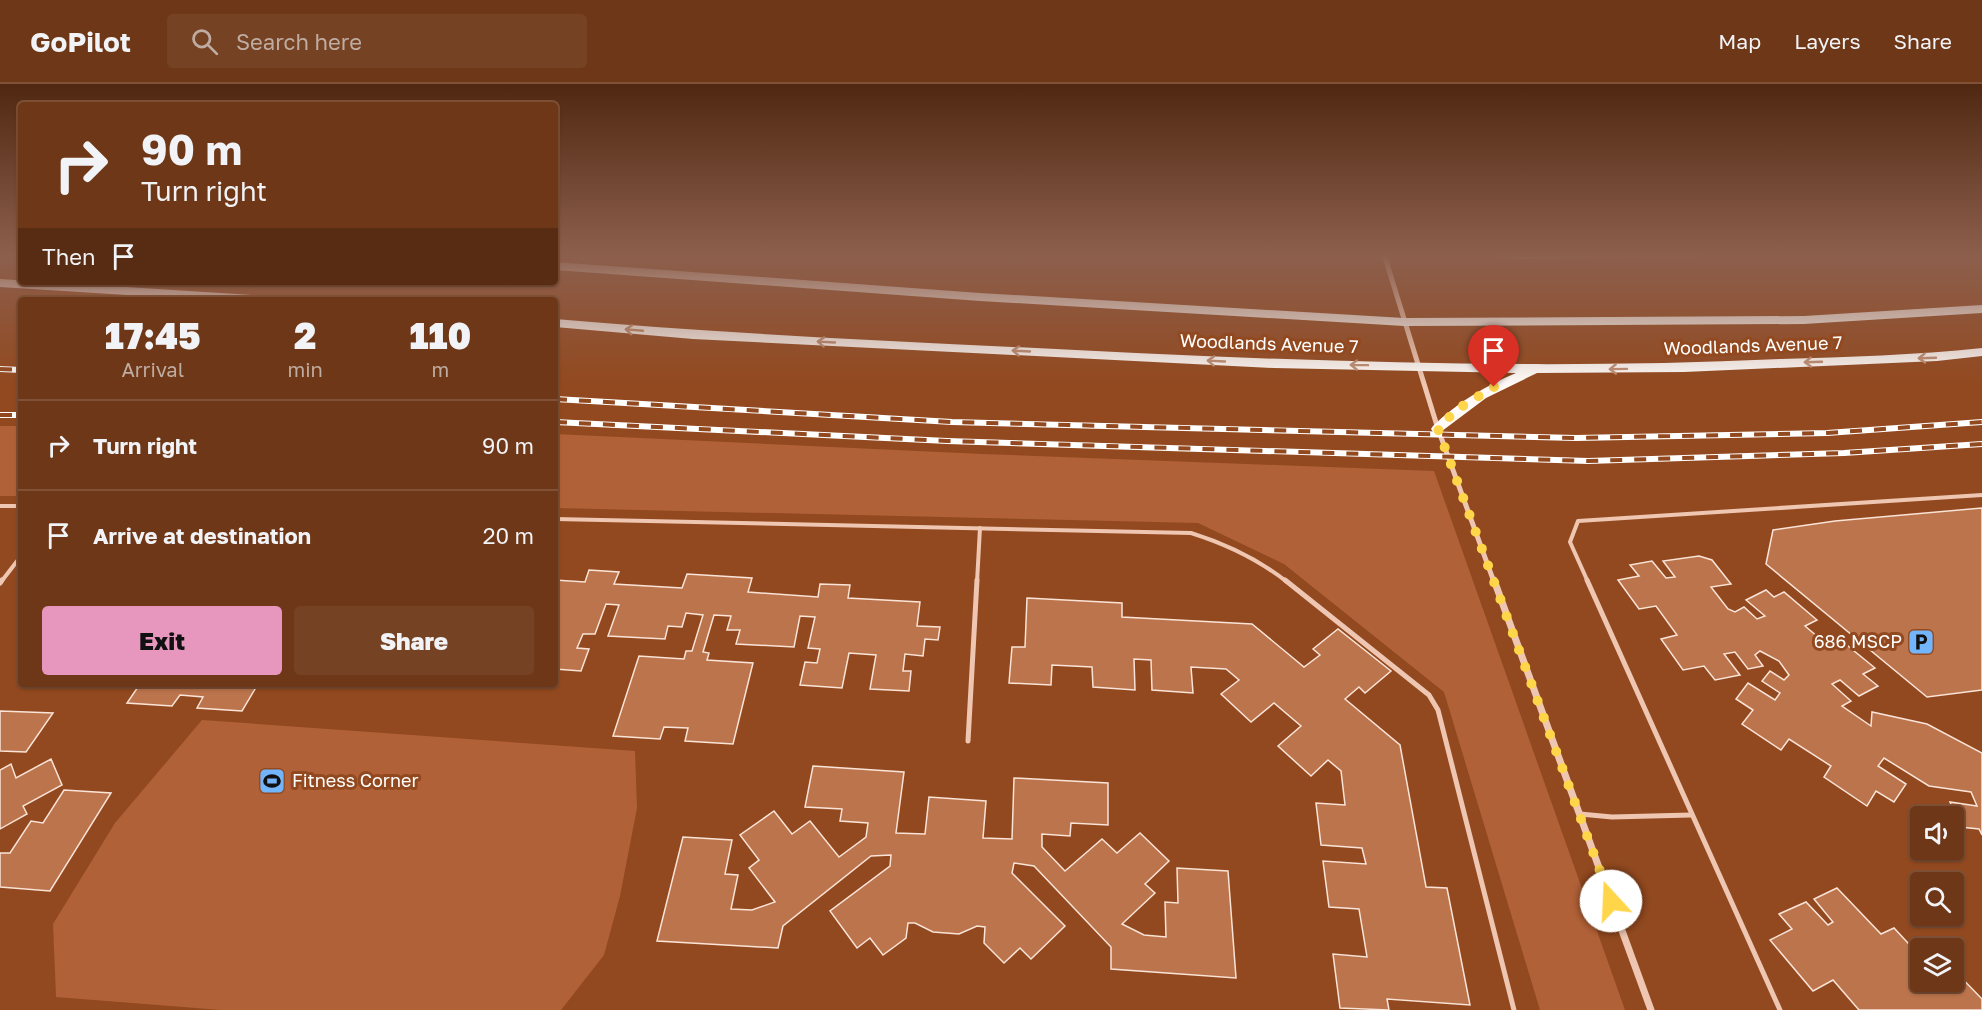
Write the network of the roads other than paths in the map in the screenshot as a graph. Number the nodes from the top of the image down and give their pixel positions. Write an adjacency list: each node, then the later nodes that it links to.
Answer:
1 (984, 297): 4 (main road, Woodlands Avenue 7)
2 (1397, 297): 4 (street)
3 (1982, 309): 4 (main road, Woodlands Avenue 7)
4 (1404, 322): 7 (street)
5 (558, 323): 7 (main road, Woodlands Avenue 7, one-way to 5)
6 (1982, 352): 8 (main road, Woodlands Avenue 7, one-way to 8)
7 (1417, 366): 8 (main road, Woodlands Avenue 7); 9 (street)
8 (1537, 369): 9 (main road)
9 (1438, 429): 18 (street)
10 (1982, 495): 19 (lane)
11 (0, 506): 12 (lane)
12 (18, 506)
13 (558, 519): 14 (lane)
14 (980, 528): 17 (lane); 20 (lane)
15 (18, 560): 16 (lane)
16 (0, 583)
17 (968, 741)
18 (1579, 814): 19 (lane); 21 (street)
19 (1691, 814): 22 (lane)
20 (1514, 1010)
21 (1651, 1010)
22 (1780, 1010)

